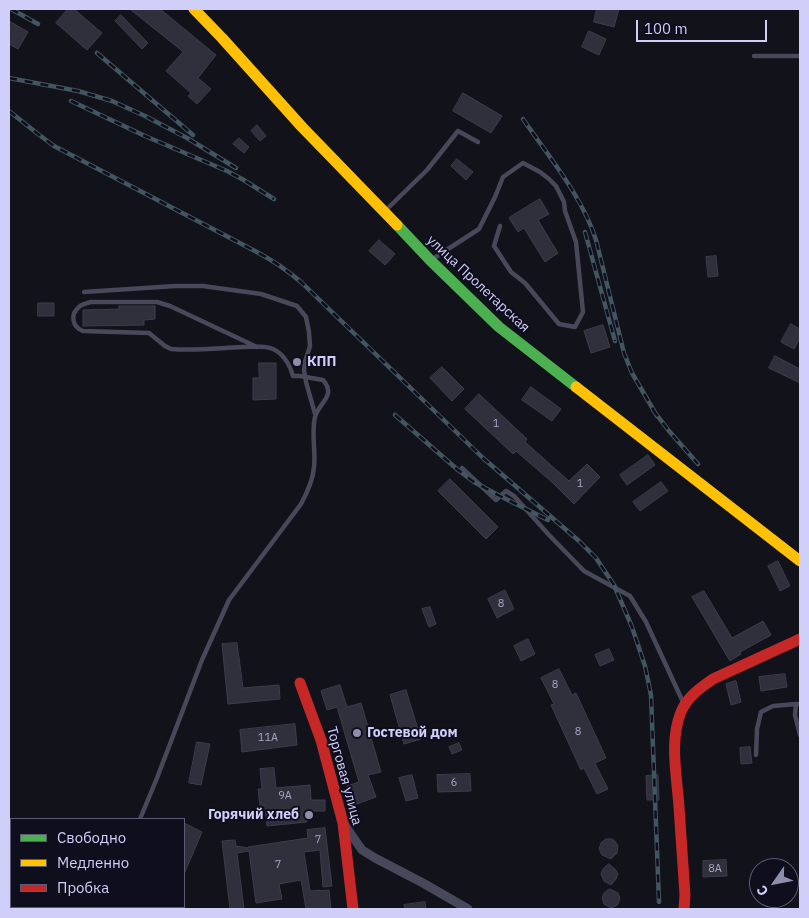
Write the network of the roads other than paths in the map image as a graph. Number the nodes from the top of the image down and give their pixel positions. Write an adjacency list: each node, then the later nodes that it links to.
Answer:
1 (194, 9): 5 (street, улица Пролетарская)
2 (754, 56): 3 (lane)
3 (800, 56)
4 (478, 142): 5 (lane)
5 (384, 212): 7 (street, улица Пролетарская)
6 (500, 226): 7 (lane)
7 (430, 260): 13 (street, улица Пролетарская)
8 (84, 292): 10 (lane)
9 (257, 347): 9 (lane); 10 (lane)
10 (305, 377): 11 (lane); 11 (lane)
11 (315, 416): 20 (lane)
12 (462, 468): 17 (lane)
13 (800, 561)
14 (800, 639): 17 (street)
15 (300, 683): 21 (street, Торговая улица)
16 (798, 704): 18 (lane); 19 (lane)
17 (685, 705): 24 (street)
18 (800, 735)
19 (756, 755)
20 (140, 818)
21 (343, 823): 22 (street, Торговая улица); 23 (street)
22 (353, 909)
23 (468, 909)
24 (684, 909)

